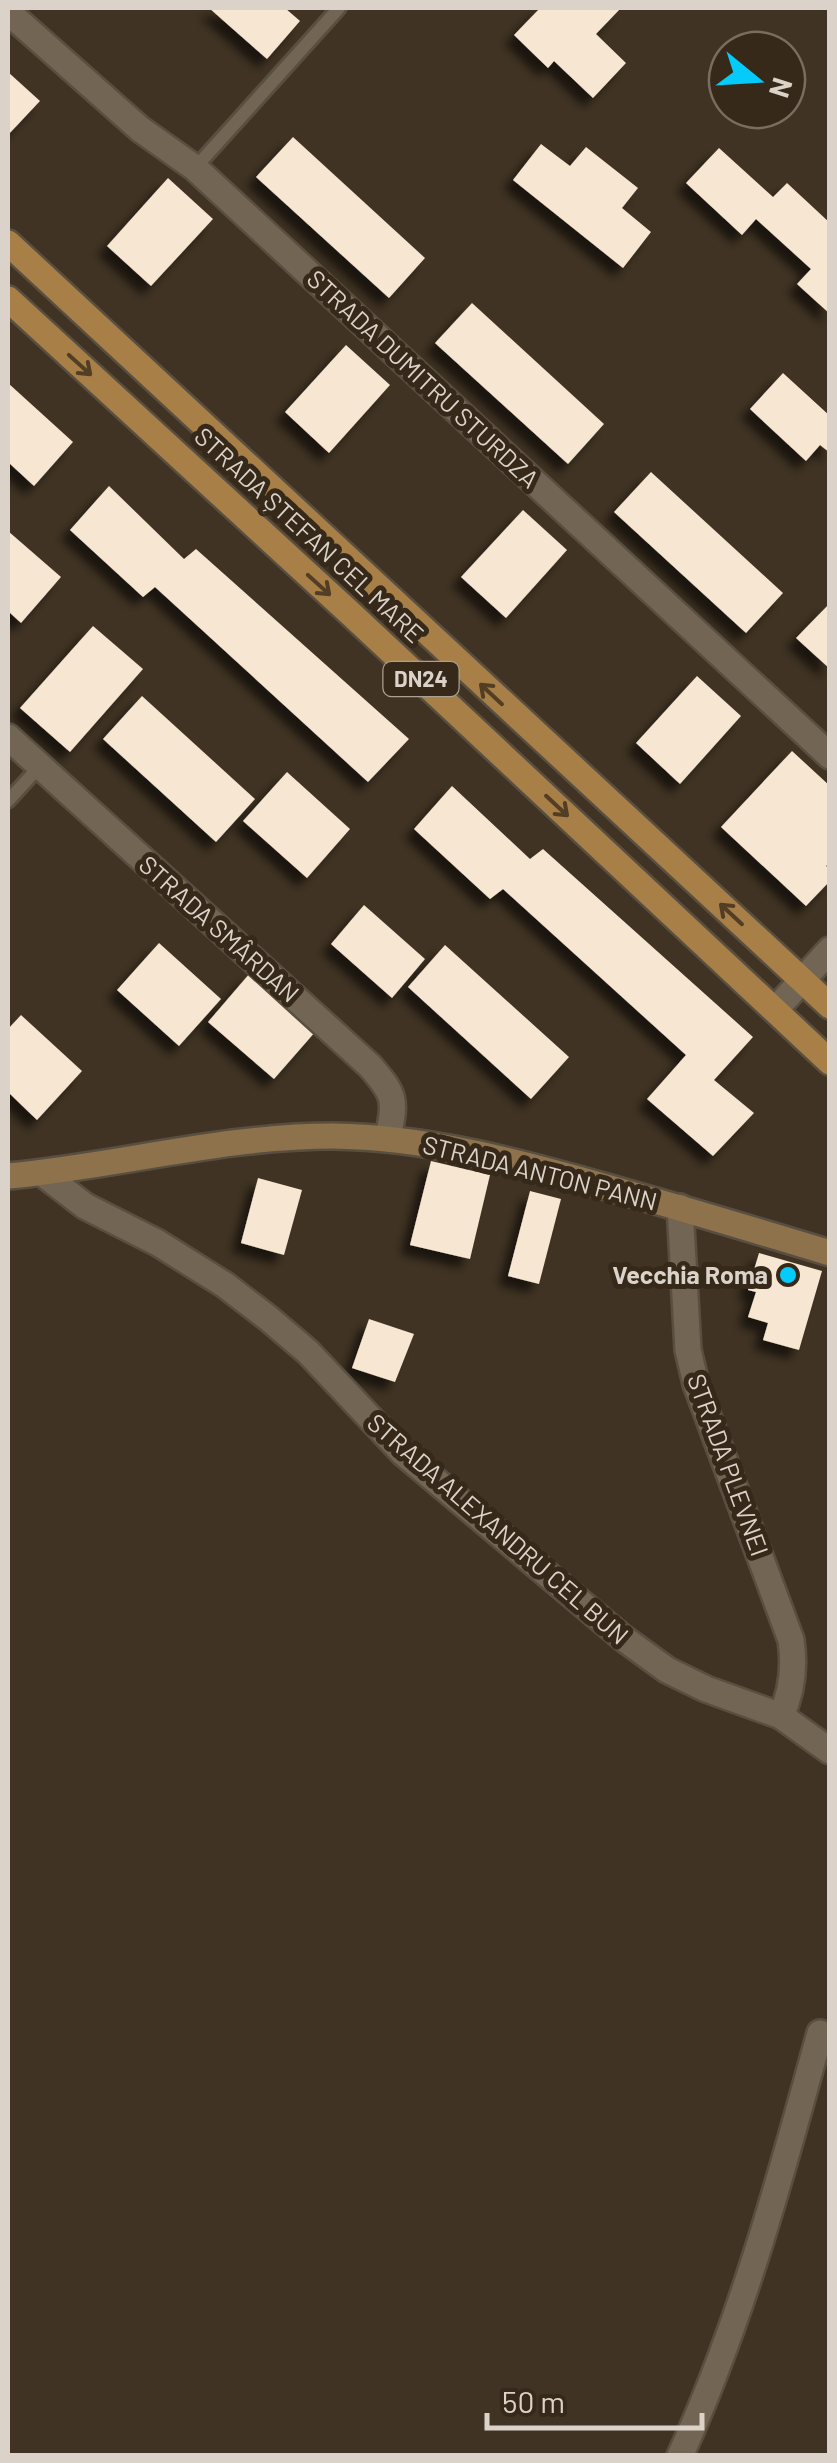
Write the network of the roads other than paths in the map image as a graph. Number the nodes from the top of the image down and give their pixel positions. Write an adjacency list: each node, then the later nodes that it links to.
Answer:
1 (340, 8): 3 (lane)
2 (8, 12): 3 (street, STRADA DUMITRU STURDZA)
3 (196, 168): 7 (street, STRADA DUMITRU STURDZA)
4 (8, 243): 11 (main road, STRADA ȘTEFAN CEL MARE / DN24, one-way to 4)
5 (8, 300): 13 (main road, STRADA ȘTEFAN CEL MARE / DN24, one-way to 13)
6 (8, 738): 8 (street, STRADA SMÂRDAN)
7 (830, 756)
8 (39, 766): 9 (lane); 15 (street, STRADA SMÂRDAN)
9 (8, 802)
10 (830, 950): 11 (street)
11 (802, 980): 12 (main road, STRADA ȘTEFAN CEL MARE / DN24); 13 (street)
12 (830, 1006)
13 (774, 1010): 14 (main road, STRADA ȘTEFAN CEL MARE / DN24)
14 (830, 1062)
15 (388, 1139): 16 (main road, STRADA ANTON PANN); 18 (main road, STRADA ANTON PANN)
16 (42, 1173): 17 (main road, STRADA ANTON PANN); 20 (street, STRADA ALEXANDRU CEL BUN)
17 (8, 1176)
18 (680, 1208): 19 (main road, STRADA ANTON PANN); 20 (street, STRADA PLEVNEI)
19 (829, 1253)
20 (782, 1716): 21 (street, STRADA ALEXANDRU CEL BUN)
21 (830, 1750)
22 (820, 2033): 23 (street)
23 (680, 2456)

